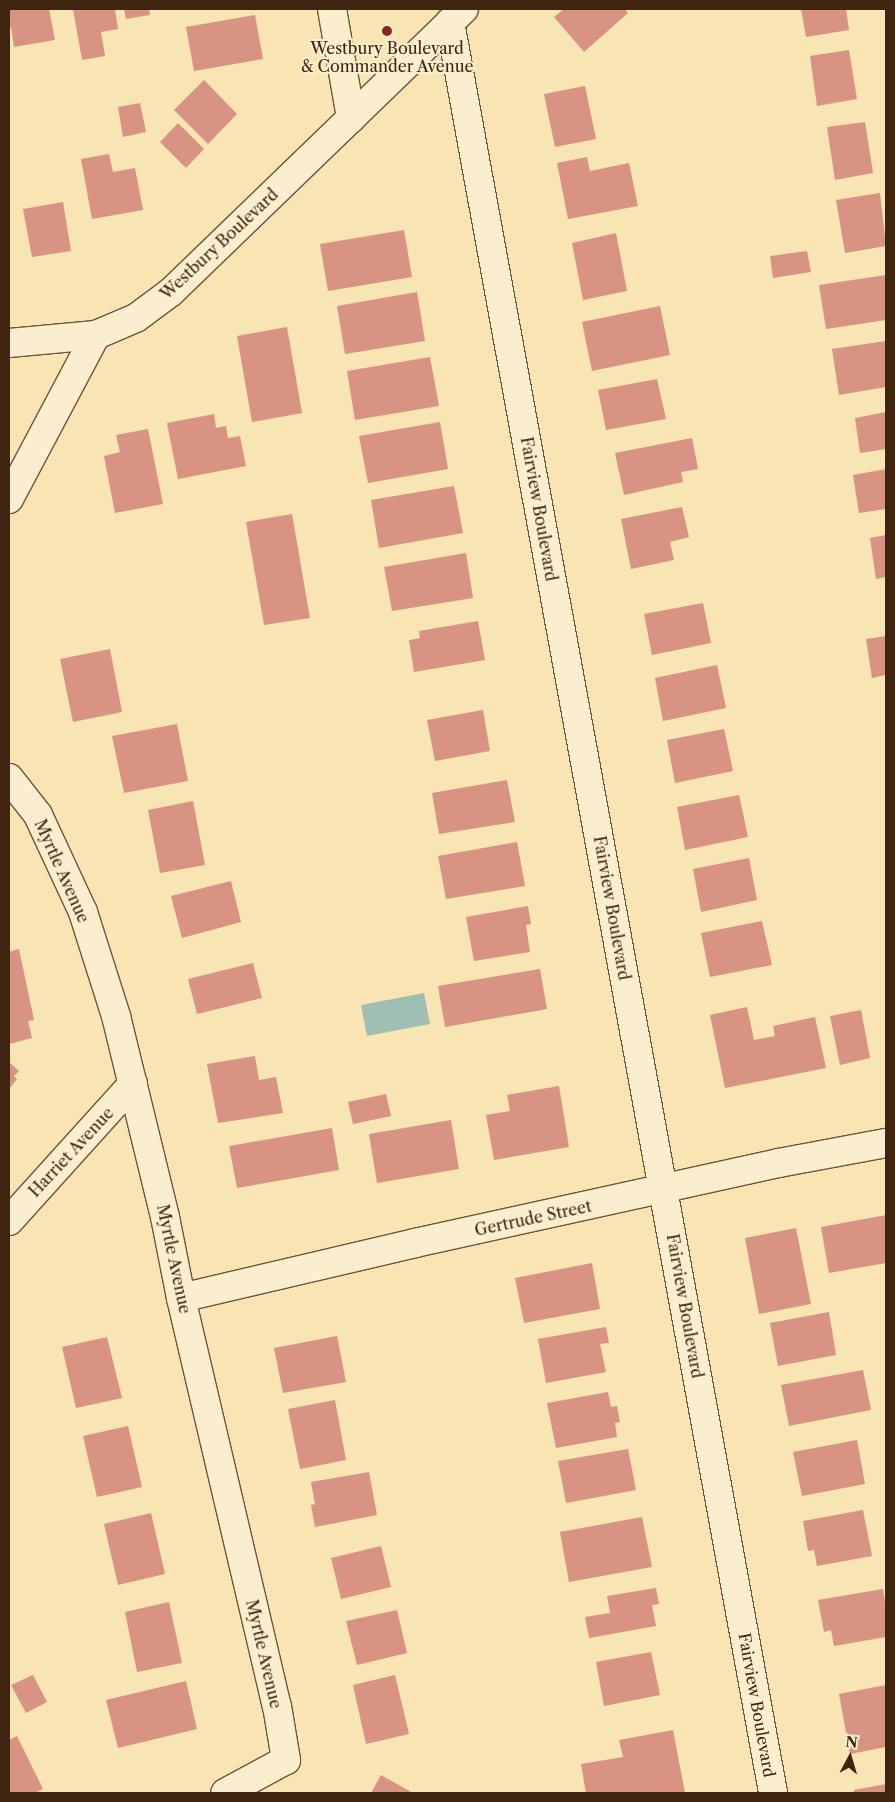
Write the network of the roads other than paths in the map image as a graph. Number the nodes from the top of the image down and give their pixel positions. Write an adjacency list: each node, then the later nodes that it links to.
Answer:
1 (332, 9): 3 (street)
2 (457, 15): 3 (street, Westbury Boulevard); 10 (street, Fairview Boulevard)
3 (351, 118): 4 (street, Westbury Boulevard)
4 (96, 335): 5 (street, Westbury Boulevard); 6 (street)
5 (9, 343)
6 (9, 499)
7 (9, 778): 8 (street, Myrtle Avenue)
8 (133, 1084): 11 (street, Harriet Avenue); 12 (street, Myrtle Avenue)
9 (886, 1143): 10 (street, Gertrude Street)
10 (664, 1189): 12 (street, Gertrude Street); 14 (street, Fairview Boulevard)
11 (9, 1221)
12 (181, 1298): 13 (street, Myrtle Avenue)
13 (225, 1793)
14 (773, 1793)

